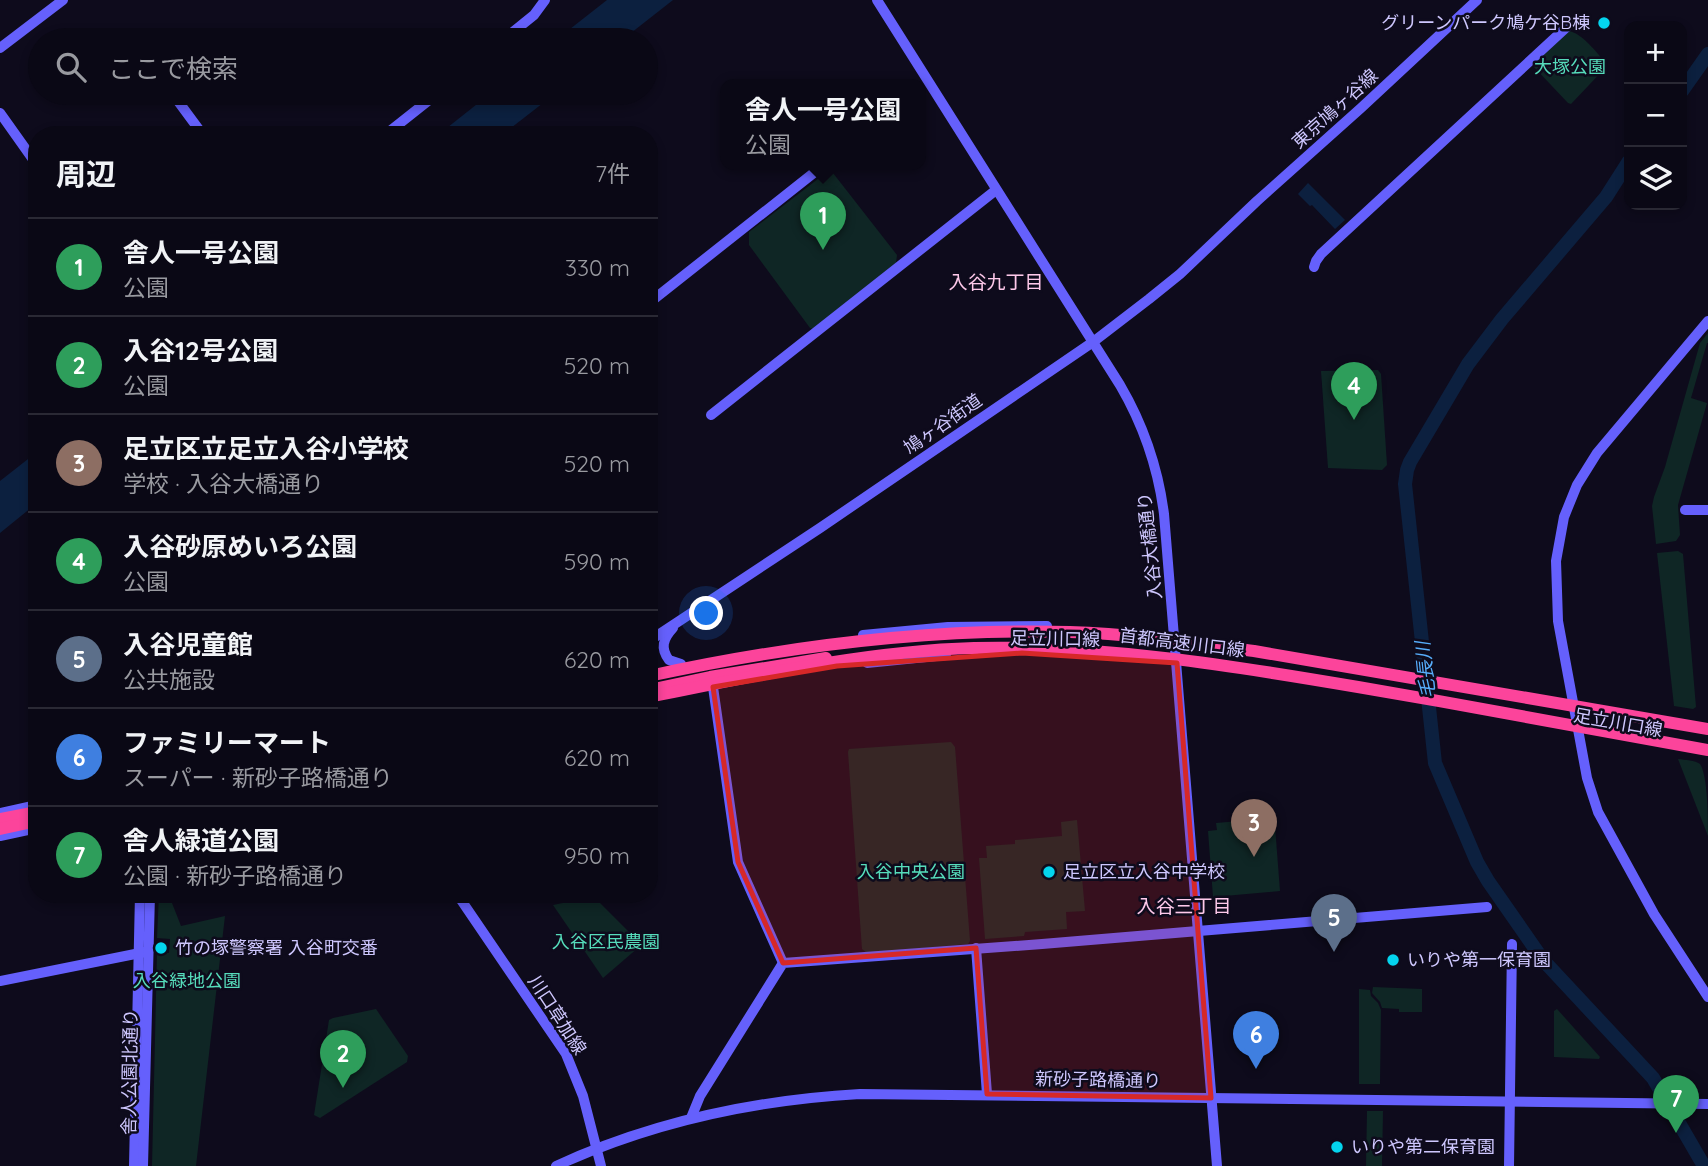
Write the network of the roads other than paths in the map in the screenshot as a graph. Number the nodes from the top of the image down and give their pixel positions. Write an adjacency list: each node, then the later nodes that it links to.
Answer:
1 (63, 0): 7 (street)
2 (545, 0): 6 (street)
3 (877, 0): 8 (street, 入谷大橋通り)
4 (1477, 0): 18 (street, 東京鳩ヶ谷線)
5 (1571, 23): 19 (street)
6 (518, 28)
7 (0, 48)
8 (921, 79)
9 (926, 87): 17 (street, 入谷大橋通り)
10 (181, 105): 13 (street)
11 (423, 105): 14 (street)
12 (0, 113): 15 (street)
13 (196, 126)
14 (396, 126)
15 (28, 152)
16 (817, 170): 20 (street)
17 (996, 190): 22 (street, 入谷大橋通り); 23 (street)
18 (1215, 242): 22 (street, 鳩ヶ谷街道)
19 (1314, 267)
20 (658, 296)
21 (1708, 321): 40 (street)
22 (1093, 341): 26 (street, 鳩ヶ谷街道); 28 (street, 入谷大橋通り)
23 (711, 415)
24 (1685, 510): 25 (street)
25 (1708, 510)
26 (681, 621): 27 (street, 鳩ヶ谷街道); 31 (street, 鳩ヶ谷街道)
27 (658, 635)
28 (1174, 635): 30 (street, 入谷大橋通り); 31 (street, 足立川口線); 40 (street, 足立川口線)
29 (938, 650): 37 (highway, bridge); 38 (highway, 首都高速川口線, bridge); 41 (highway, 首都高速川口線, bridge)
30 (1177, 663): 36 (street, 足立川口線); 44 (street, 足立川口線); 59 (street, 入谷大橋通り)
31 (681, 664): 33 (street, 足立川口線)
32 (1334, 664): 34 (highway, 首都高速川口線, bridge); 35 (highway, bridge); 43 (highway, 首都高速川口線, bridge)
33 (658, 671)
34 (658, 673)
35 (658, 680)
36 (713, 687): 39 (street, 足立川口線); 63 (street)
37 (658, 688)
38 (658, 696)
39 (658, 696)
40 (1573, 700): 42 (street, 足立川口線); 44 (street)
41 (1458, 704): 45 (highway, bridge); 46 (highway, 首都高速川口線, bridge)
42 (1708, 724)
43 (1708, 729)
44 (1578, 732): 46 (street, 足立川口線); 65 (street)
45 (1708, 741)
46 (1708, 752)
47 (28, 807): 48 (street)
48 (0, 813)
49 (28, 814): 50 (highway)
50 (0, 820)
51 (28, 823): 52 (highway)
52 (0, 829)
53 (28, 830): 54 (street)
54 (0, 836)
55 (141, 903): 62 (street, 舎人公園北通り)
56 (149, 903): 62 (street, 舎人公園北通り)
57 (463, 903): 71 (street, 川口草加線)
58 (1488, 907): 59 (street)
59 (1198, 931): 61 (street); 67 (street, 入谷大橋通り)
60 (1512, 944): 68 (street)
61 (976, 948): 63 (street); 66 (street)
62 (144, 952): 64 (street); 72 (street, 舎人公園北通り); 73 (street, 舎人公園北通り)
63 (783, 963): 70 (street)
64 (0, 981)
65 (1708, 997)
66 (987, 1094): 67 (street, 新砂子路橋通り); 70 (street, 新砂子路橋通り)
67 (1211, 1098): 68 (street, 新砂子路橋通り); 76 (street, 入谷大橋通り)
68 (1510, 1102): 69 (street, 新砂子路橋通り); 77 (street)
69 (1708, 1104)
70 (691, 1118): 71 (street, 新砂子路橋通り)
71 (596, 1149): 74 (street, 新砂子路橋通り); 75 (street, 川口草加線)
72 (134, 1166)
73 (144, 1166)
74 (556, 1166)
75 (601, 1166)
76 (1217, 1166)
77 (1509, 1166)

